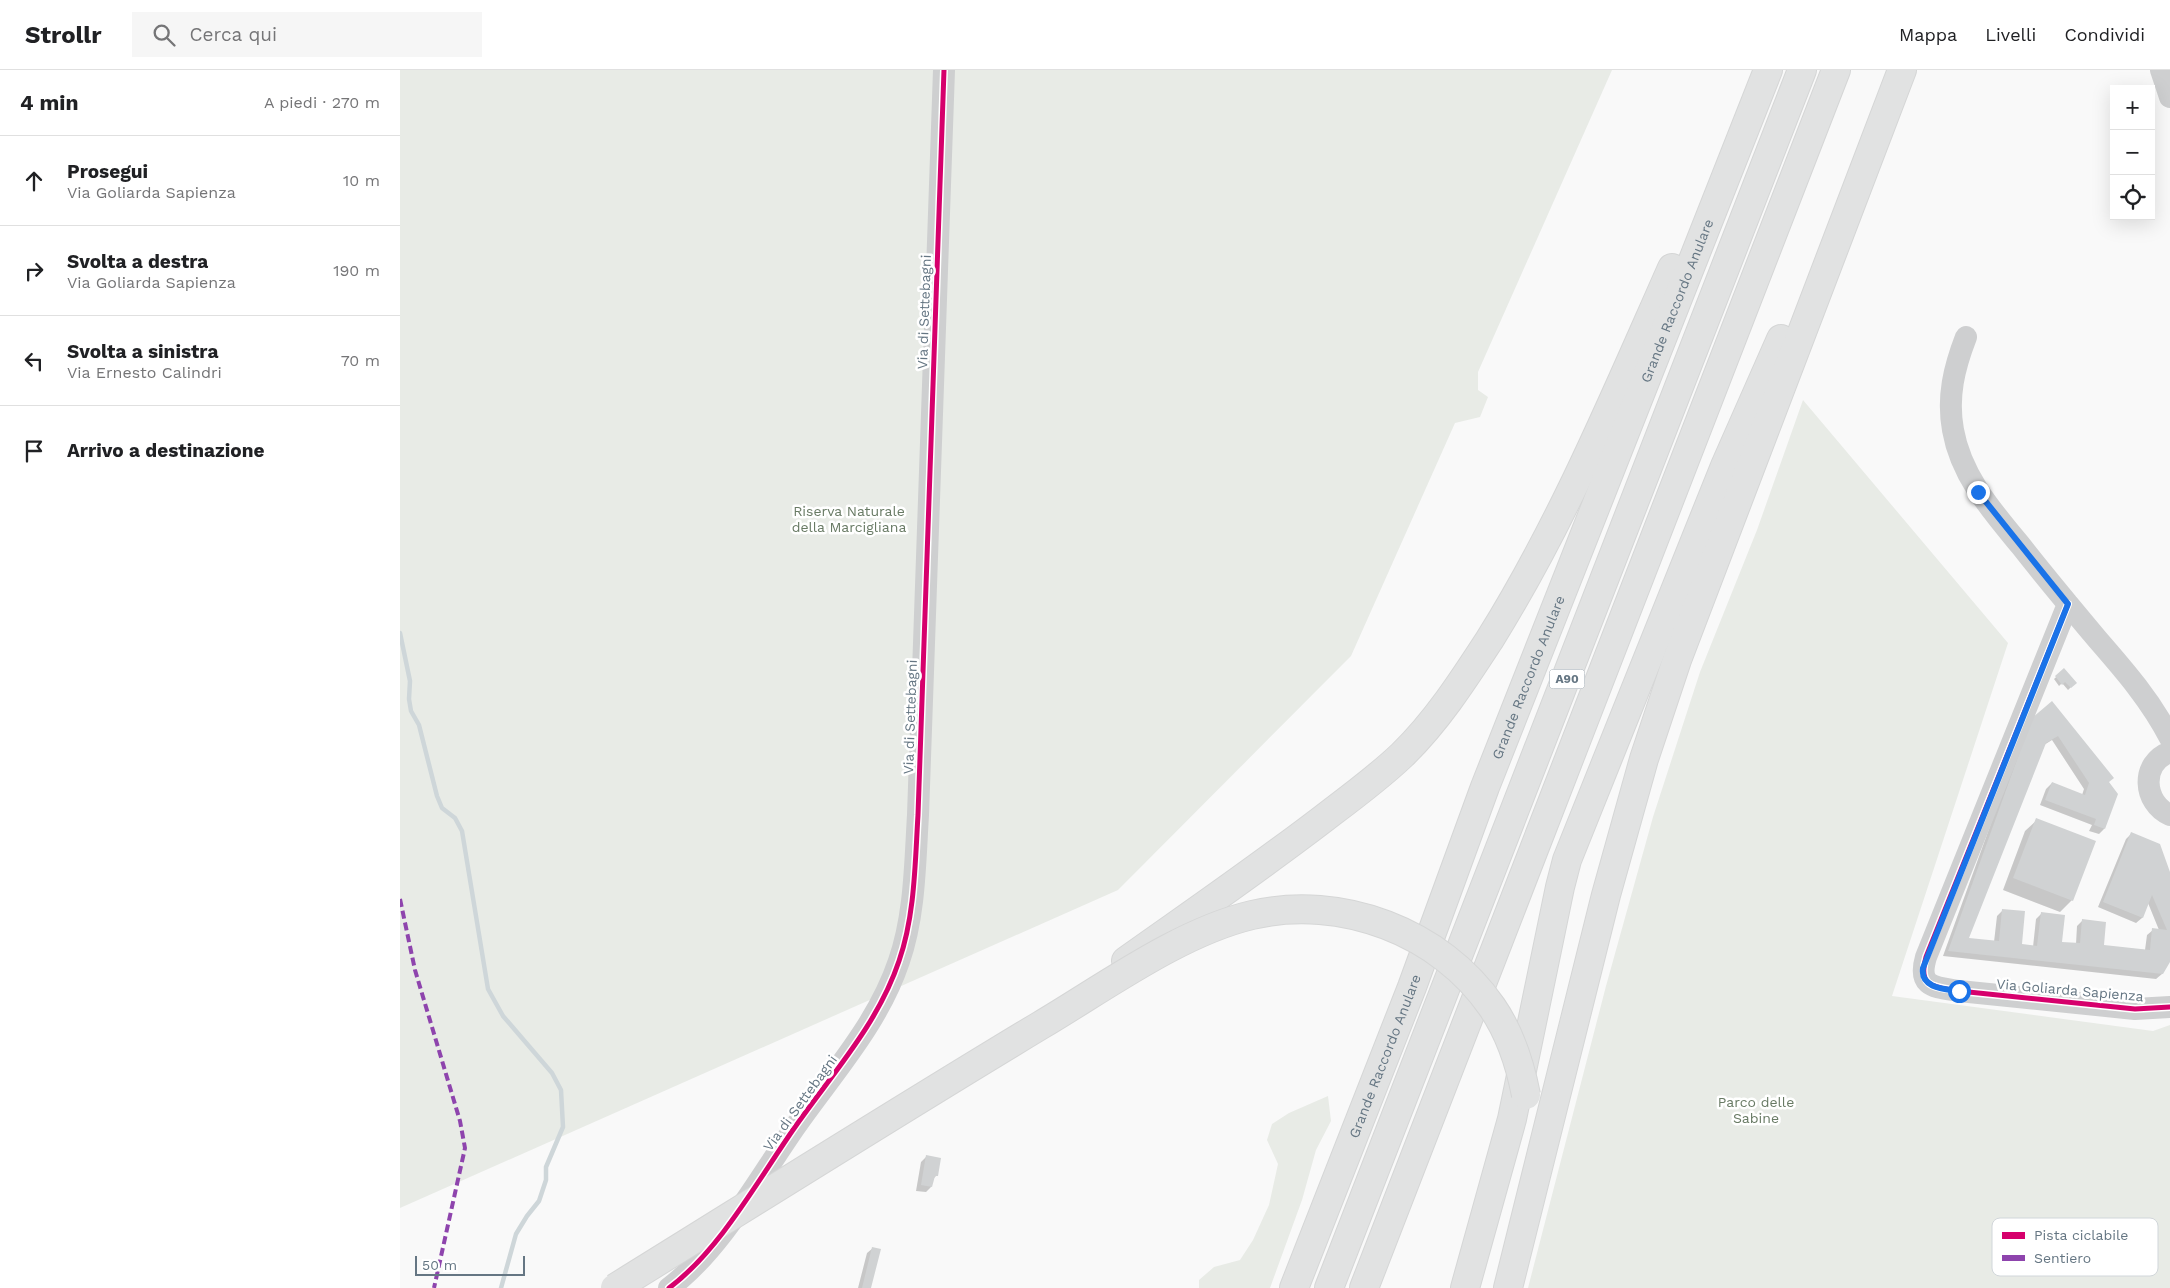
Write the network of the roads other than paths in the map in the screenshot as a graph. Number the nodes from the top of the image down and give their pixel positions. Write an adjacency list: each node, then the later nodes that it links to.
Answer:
1 (944, 70): 19 (street, Via di Settebagni)
2 (1760, 70): 16 (highway, bridge)
3 (1768, 70): 20 (highway, Grande Raccordo Anulare)
4 (1802, 70): 21 (highway, A90)
5 (1836, 70): 22 (highway, A90)
6 (1902, 70): 9 (highway)
7 (2161, 70): 8 (street)
8 (2170, 97)
9 (1871, 150): 17 (highway); 23 (highway)
10 (1966, 337): 11 (street)
11 (2068, 604): 12 (street); 15 (street, Via Goliarda Sapienza)
12 (2170, 738)
13 (2170, 752): 14 (street)
14 (2170, 815)
15 (2170, 1007)
16 (1010, 1043): 17 (highway, bridge); 18 (highway, bridge)
17 (1515, 1257): 24 (highway)
18 (615, 1288)
19 (669, 1288)
20 (1294, 1288)
21 (1330, 1288)
22 (1364, 1288)
23 (1465, 1288)
24 (1508, 1288)

